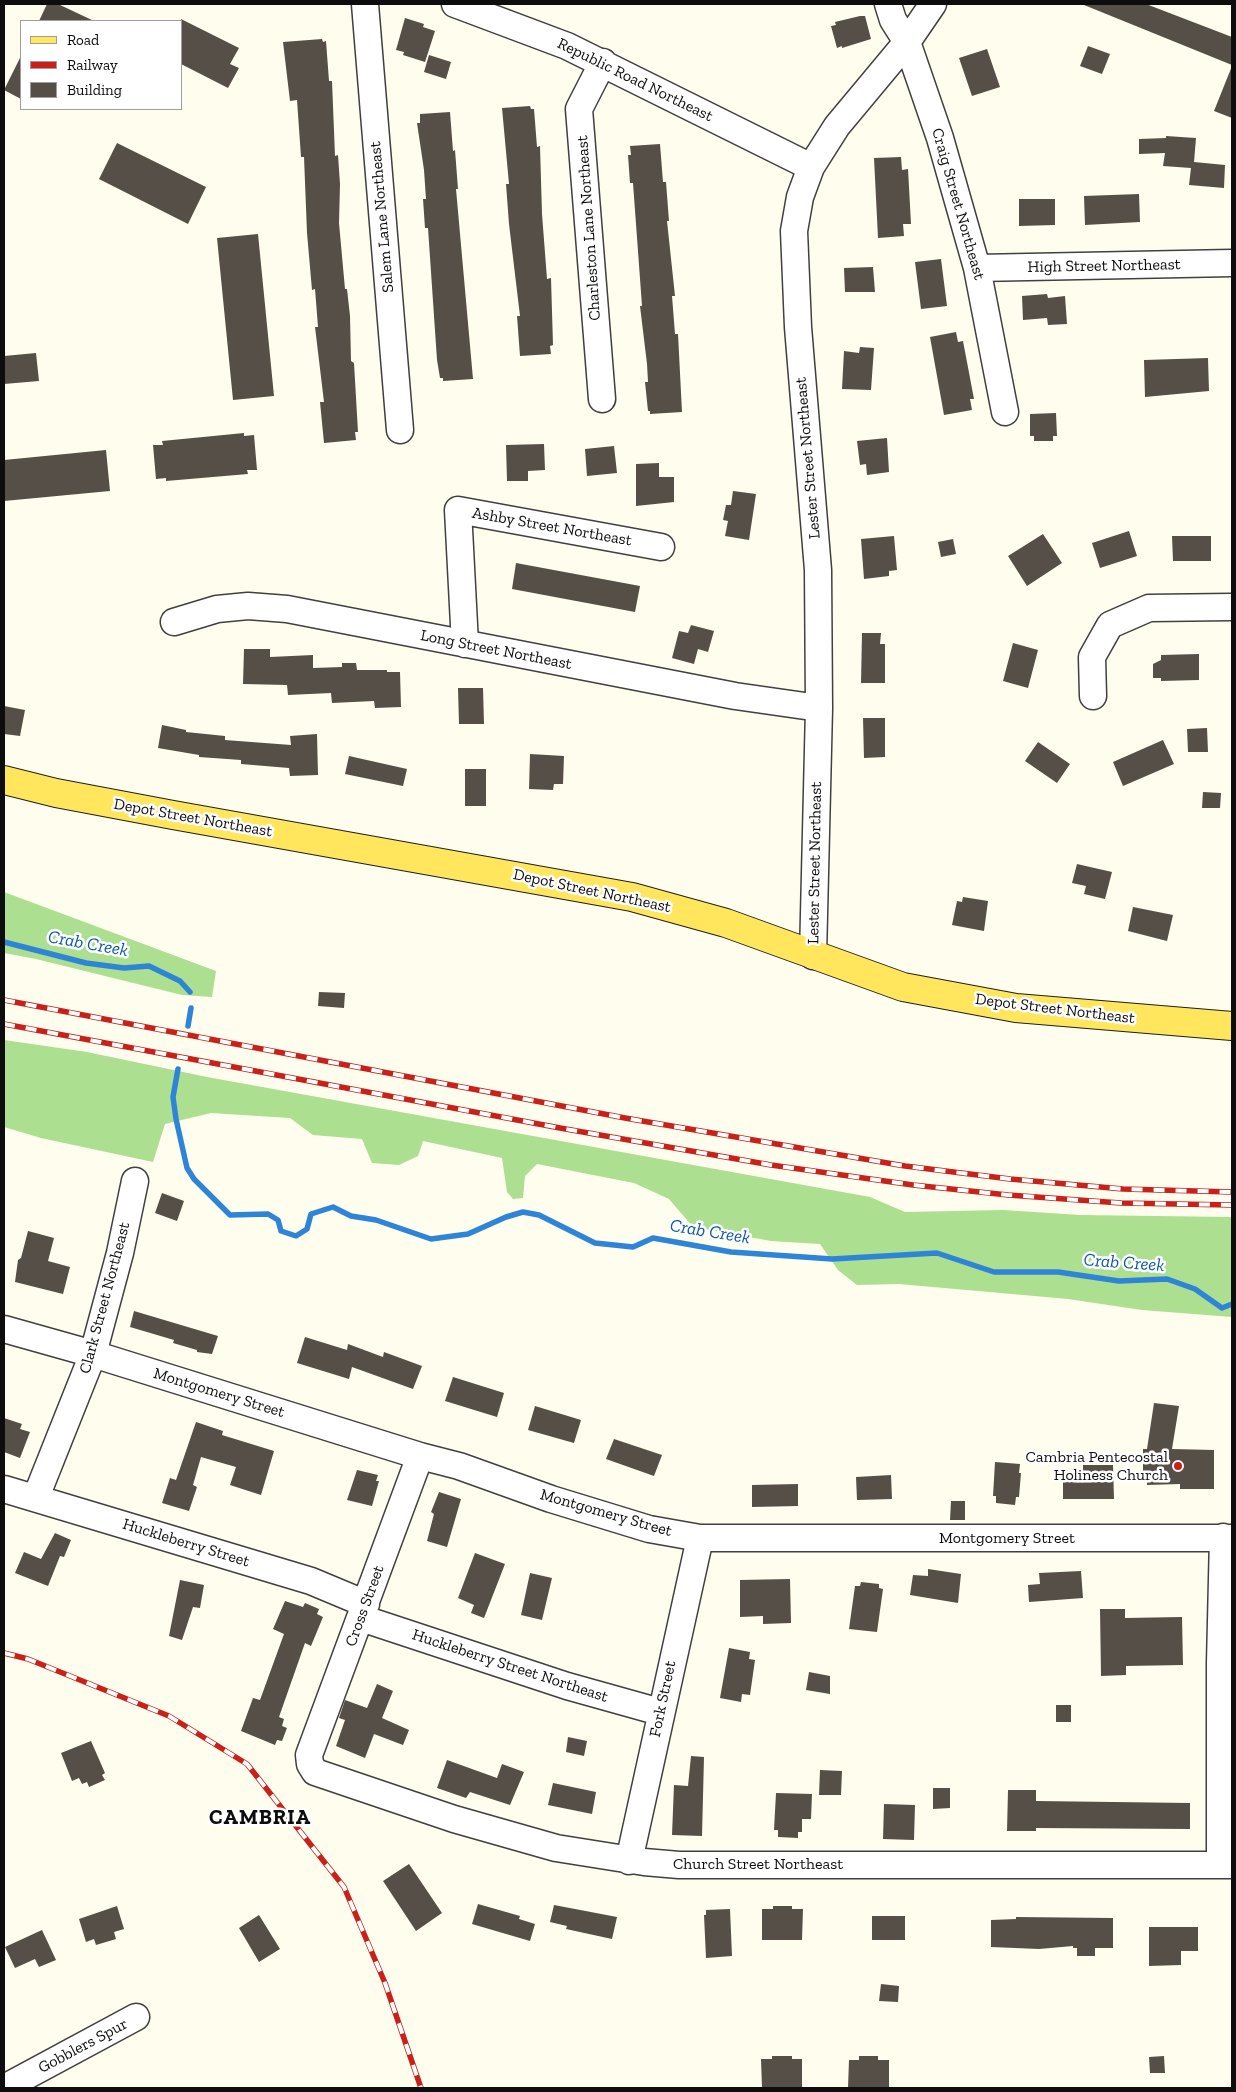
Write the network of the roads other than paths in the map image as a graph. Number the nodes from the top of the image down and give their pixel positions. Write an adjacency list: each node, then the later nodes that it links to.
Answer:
1 (365, 4): 12 (street, Salem Lane Northeast)
2 (455, 4): 6 (street, Republic Road Northeast)
3 (888, 4): 5 (street, Craig Street Northeast)
4 (932, 4): 5 (street, Lester Street Northeast)
5 (907, 42): 7 (street, Lester Street Northeast); 9 (street, Craig Street Northeast)
6 (603, 62): 7 (street, Republic Road Northeast); 10 (street, Charleston Lane Northeast)
7 (811, 167): 18 (street, Lester Street Northeast)
8 (1232, 264): 9 (street, High Street Northeast)
9 (976, 268): 11 (street, Craig Street Northeast)
10 (602, 398)
11 (1005, 412)
12 (400, 430)
13 (661, 547): 16 (street, Ashby Street Northeast)
14 (1232, 608): 17 (street)
15 (174, 622): 16 (street, Long Street Northeast)
16 (465, 644): 18 (street, Long Street Northeast)
17 (1093, 696)
18 (819, 708): 20 (street, Lester Street Northeast)
19 (4, 780): 20 (main road, Depot Street Northeast)
20 (813, 956): 21 (main road, Depot Street Northeast)
21 (1232, 1026)
22 (134, 1181): 24 (street, Clark Street Northeast)
23 (4, 1329): 24 (street, Montgomery Street)
24 (93, 1354): 25 (street, Montgomery Street); 27 (street, Clark Street Northeast)
25 (420, 1456): 28 (street, Montgomery Street); 30 (street, Cross Street)
26 (4, 1488): 27 (street, Huckleberry Street)
27 (36, 1498): 30 (street, Huckleberry Street)
28 (700, 1538): 29 (street, Montgomery Street); 31 (street, Fork Street)
29 (1228, 1538): 34 (street)
30 (363, 1611): 31 (street, Huckleberry Street Northeast); 32 (street, Cross Street)
31 (660, 1712): 33 (street, Fork Street)
32 (309, 1755): 33 (street, Church Street Northeast)
33 (630, 1860): 34 (street, Church Street Northeast)
34 (1226, 1865)
35 (136, 2017): 36 (street, Gobblers Spur)
36 (4, 2088)

